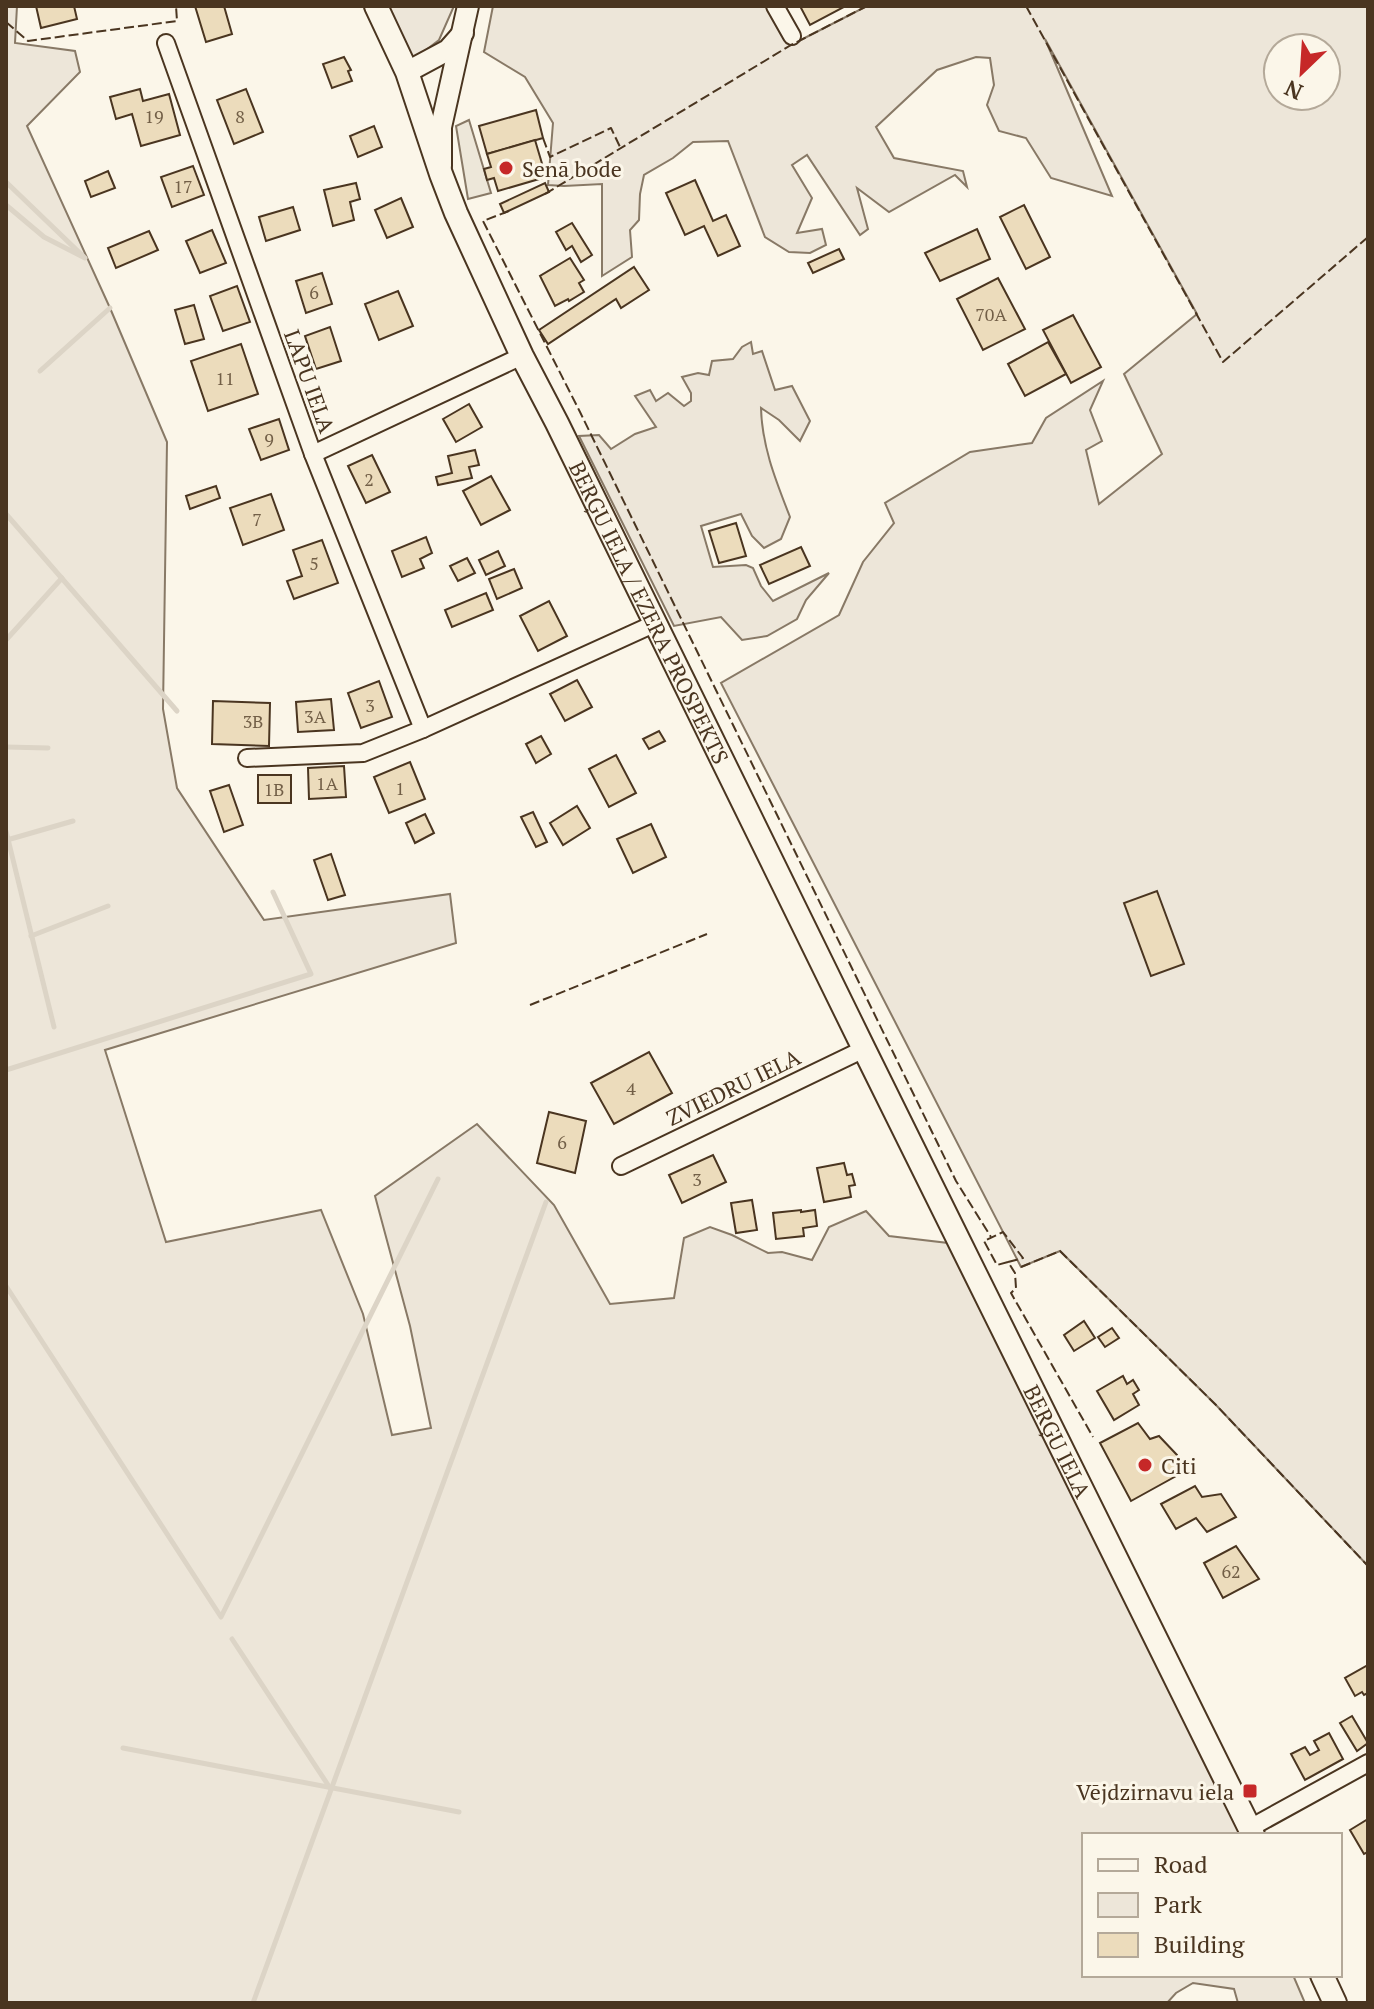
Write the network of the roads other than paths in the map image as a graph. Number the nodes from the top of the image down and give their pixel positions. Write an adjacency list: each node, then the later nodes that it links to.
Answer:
1 (376, 6): 7 (main road, BERĢU IELA / EZERA PROSPEKTS)
2 (468, 6): 4 (street)
3 (775, 6): 5 (street)
4 (463, 33): 7 (street); 8 (street)
5 (792, 36)
6 (166, 43): 10 (street, LAPU IELA)
7 (407, 72): 8 (main road, BERĢU IELA / EZERA PROSPEKTS)
8 (441, 174): 9 (main road, BERĢU IELA / EZERA PROSPEKTS)
9 (522, 356): 10 (street); 11 (main road, BERĢU IELA / EZERA PROSPEKTS)
10 (313, 454): 12 (street, LAPU IELA)
11 (656, 623): 12 (street); 14 (main road, BERĢU IELA / EZERA PROSPEKTS)
12 (423, 729): 13 (street)
13 (247, 758)
14 (864, 1049): 15 (street, ZVIEDRU IELA); 17 (main road, BERĢU IELA)
15 (621, 1166)
16 (1368, 1763): 17 (street)
17 (1251, 1832)
18 (1323, 1977): 19 (main road)
19 (1335, 2003)

